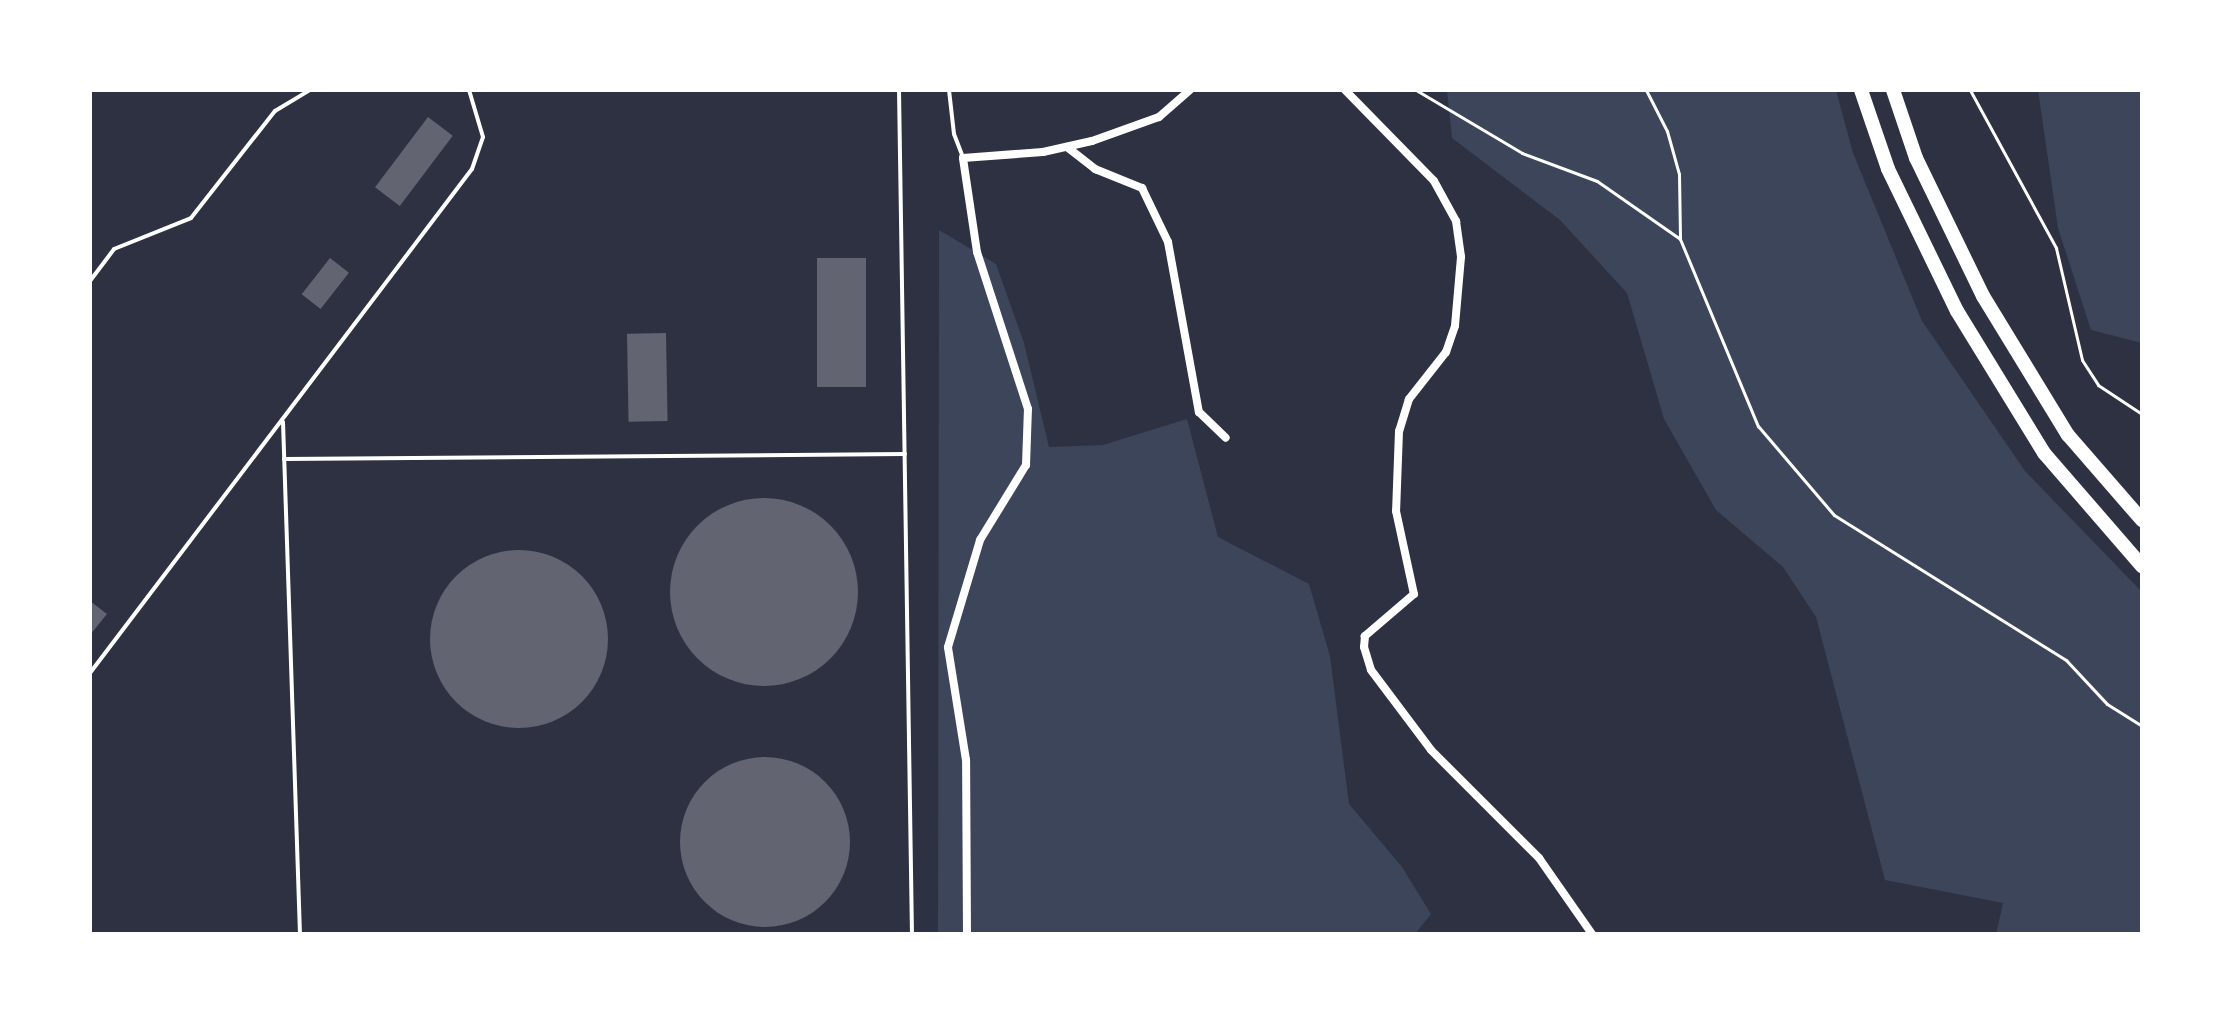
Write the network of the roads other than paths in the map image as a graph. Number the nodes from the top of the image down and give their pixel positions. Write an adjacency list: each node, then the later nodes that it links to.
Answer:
1 (310, 90): 11 (lane)
2 (469, 90): 12 (lane)
3 (899, 90): 14 (lane)
4 (949, 90): 10 (lane)
5 (1190, 90): 9 (street)
6 (1345, 90): 22 (street)
7 (1861, 90): 17 (highway)
8 (1893, 90): 16 (highway)
9 (1067, 147): 10 (street); 13 (street)
10 (963, 158): 21 (street)
11 (90, 281)
12 (283, 422): 15 (lane); 18 (lane)
13 (1226, 438)
14 (905, 454): 15 (lane); 20 (lane)
15 (284, 459): 19 (lane)
16 (2142, 520)
17 (2142, 566)
18 (90, 673)
19 (300, 934)
20 (912, 934)
21 (967, 934)
22 (1592, 934)

